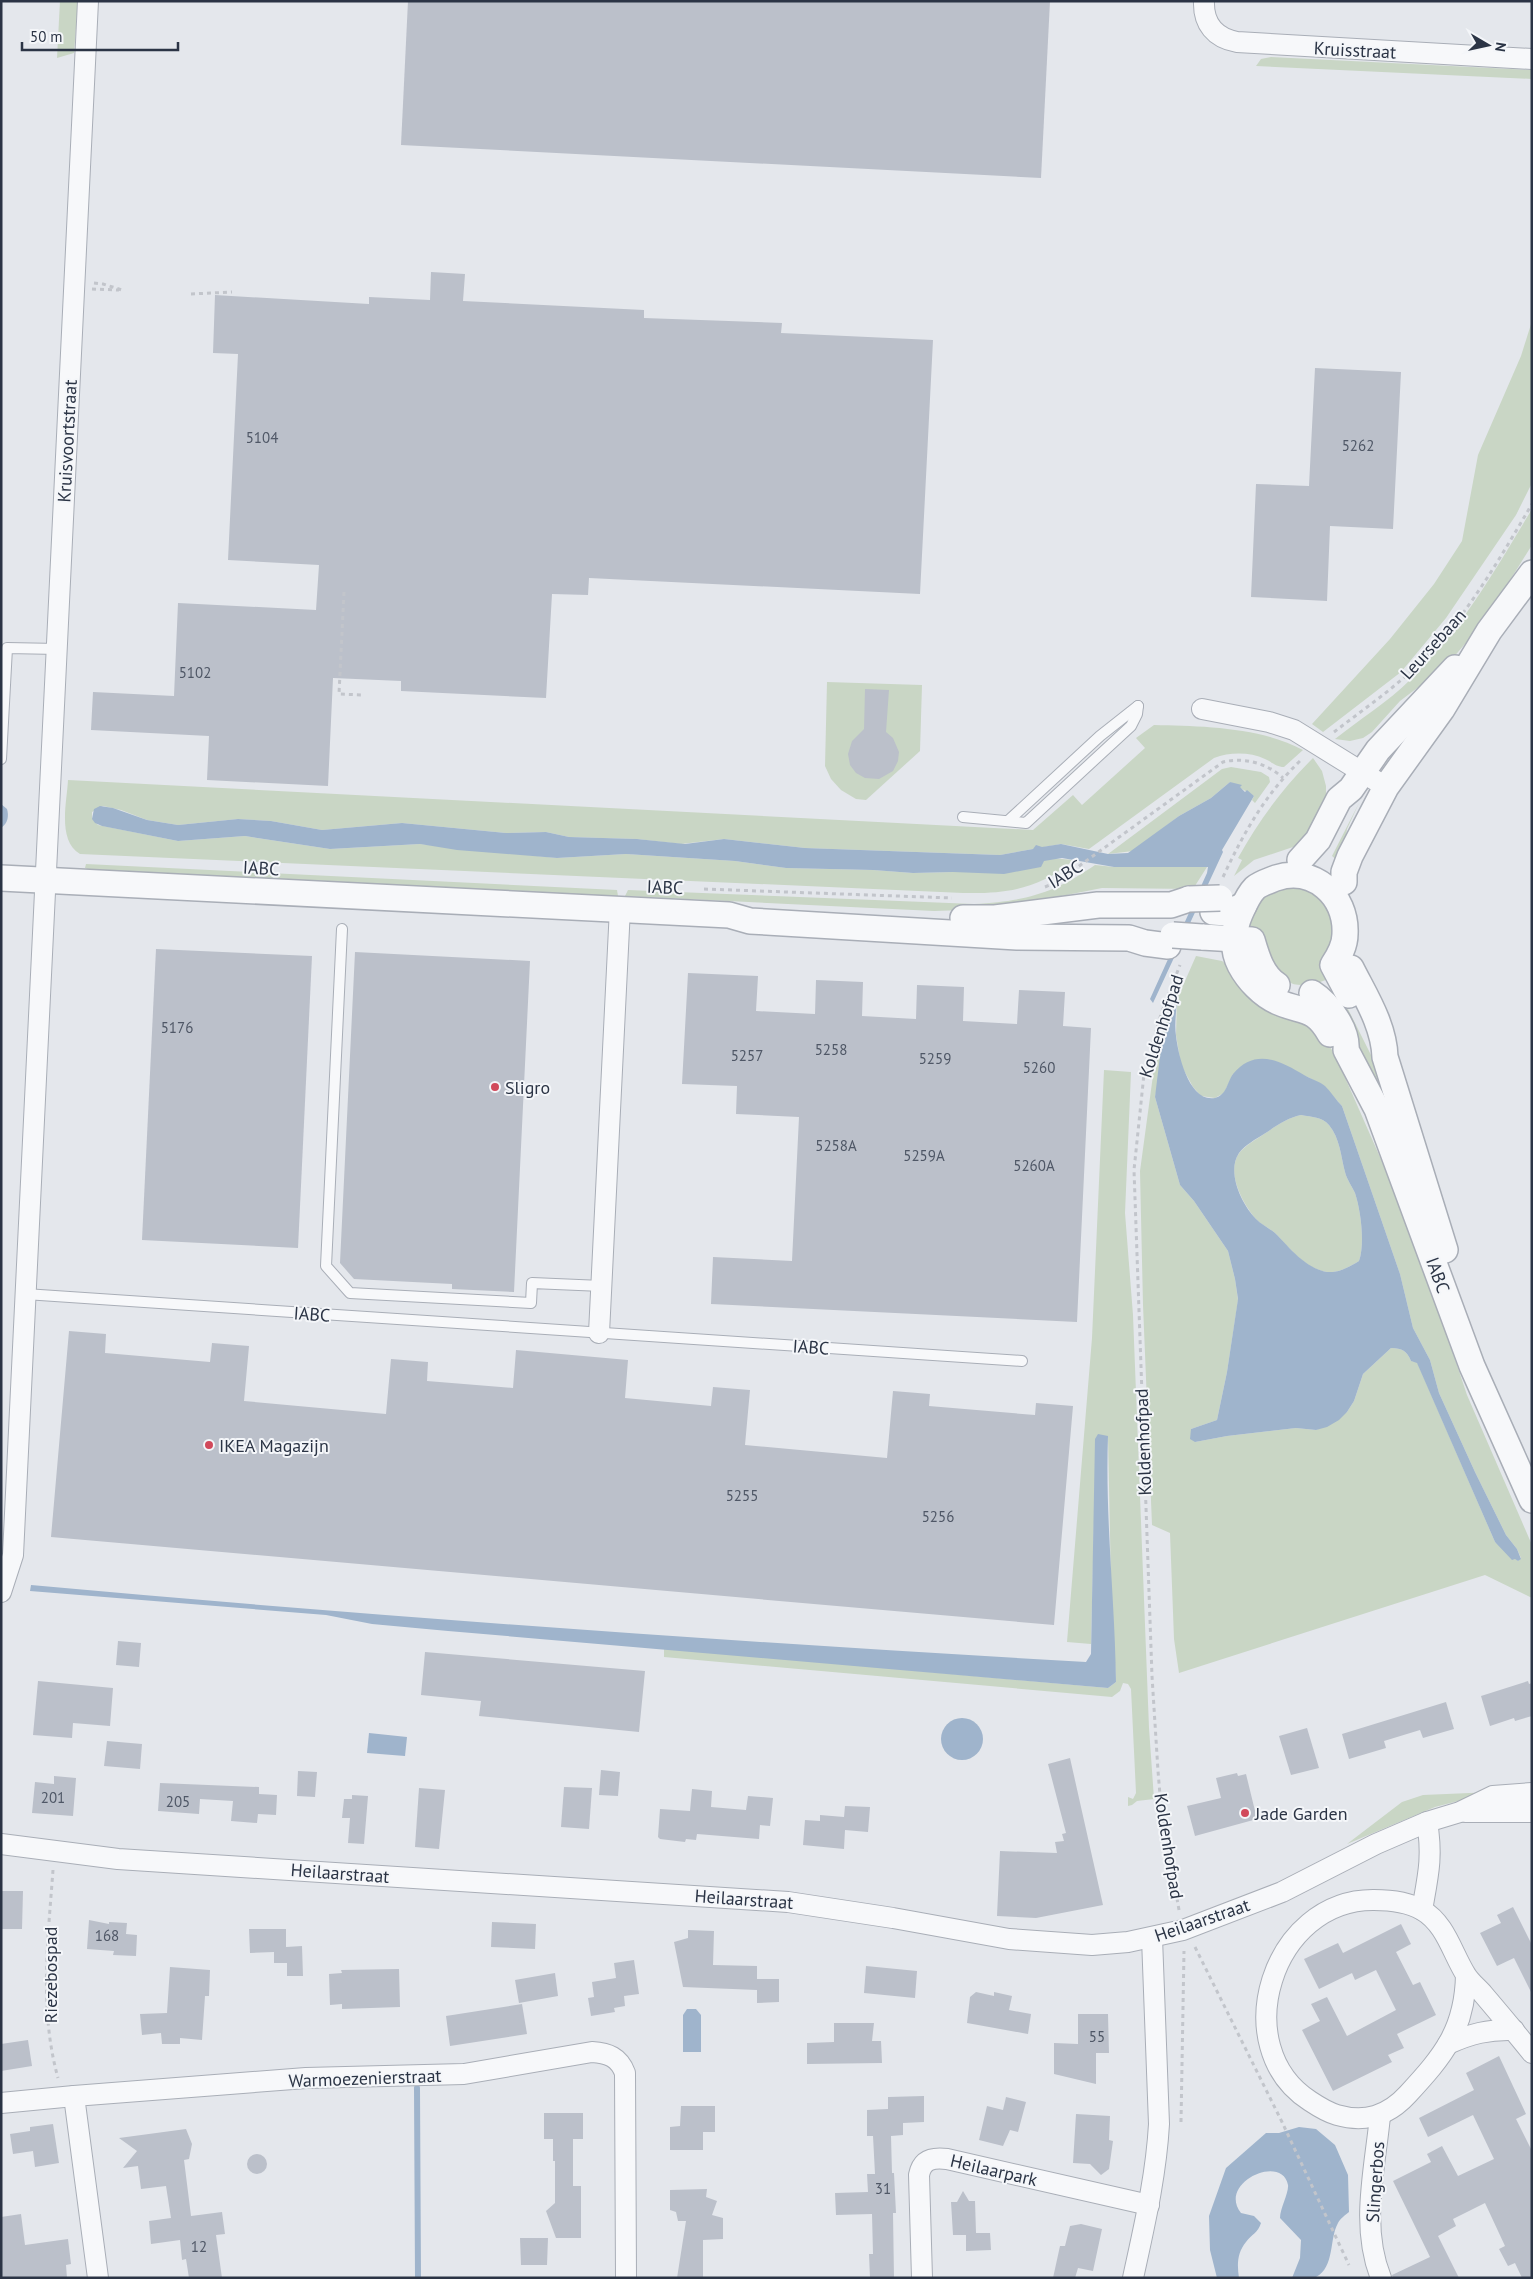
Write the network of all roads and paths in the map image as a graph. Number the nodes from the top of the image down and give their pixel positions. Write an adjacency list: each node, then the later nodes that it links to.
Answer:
1 (88, 1): 4 (street, Kruisvoortstraat)
2 (1204, 1): 3 (street, Kruisstraat)
3 (1532, 59)
4 (75, 285): 4 (path); 11 (street, Kruisvoortstraat)
5 (232, 292): 6 (path)
6 (191, 294)
7 (1532, 504): 15 (path, Leursebaan)
8 (1532, 573): 10 (street, Leursebaan)
9 (344, 592): 12 (path)
10 (1490, 631): 18 (street, Leursebaan); 19 (street, Leursebaan)
11 (58, 649): 16 (lane); 23 (street, Kruisvoortstraat)
12 (363, 695)
13 (1138, 706): 20 (lane)
14 (1202, 709): 15 (street)
15 (1317, 745): 17 (path, Leursebaan); 18 (street)
16 (1, 759)
17 (1284, 778): 26 (path, IABC); 27 (path)
18 (1356, 780): 19 (street); 21 (street, Leursebaan)
19 (1386, 786): 24 (street, Leursebaan)
20 (963, 817)
21 (1310, 868): 24 (street); 27 (street); 34 (street, IABC)
22 (1, 878): 23 (street, IABC)
23 (46, 881): 29 (street, IABC); 37 (street)
24 (1344, 882): 34 (street)
25 (702, 889): 28 (path, IABC)
26 (1039, 889)
27 (1227, 896): 30 (street, IABC); 33 (street)
28 (960, 898)
29 (620, 908): 30 (street, IABC); 36 (street)
30 (729, 914): 32 (street, IABC)
31 (342, 928): 36 (lane)
32 (1184, 945): 33 (street, IABC); 50 (path, Koldenhofpad)
33 (1235, 946): 35 (street, IABC)
34 (1346, 974): 35 (street); 40 (street, IABC)
35 (1311, 1002): 41 (street, IABC)
36 (602, 1286): 38 (street)
37 (25, 1294): 38 (lane, IABC); 42 (street)
38 (600, 1333): 39 (lane, IABC)
39 (1022, 1361)
40 (1532, 1468)
41 (1532, 1500)
42 (1, 1592)
43 (1532, 1793): 44 (street, Heilaarstraat)
44 (1460, 1812): 45 (street, Heilaarstraat); 46 (street, Heilaarstraat)
45 (1532, 1812)
46 (1427, 1822): 49 (street); 50 (street, Heilaarstraat)
47 (1, 1844): 48 (street, Heilaarstraat)
48 (55, 1852): 51 (street, Heilaarstraat); 56 (path, Riezebospad)
49 (1422, 1910): 52 (street, Slingerbos); 58 (street, Slingerbos)
50 (1183, 1930): 51 (street, Heilaarstraat); 60 (path)
51 (1152, 1938): 59 (street)
52 (1466, 1976): 53 (street, Slingerbos); 54 (street, Slingerbos)
53 (1514, 2030): 54 (street); 55 (street, Slingerbos)
54 (1448, 2044): 58 (street, Slingerbos)
55 (1532, 2053)
56 (68, 2096): 57 (street, Warmoezenierstraat); 61 (street); 62 (street, Warmoezenierstraat)
57 (1, 2103)
58 (1380, 2116): 65 (street, Slingerbos)
59 (1149, 2205): 63 (street, Heilaarpark); 64 (street)
60 (1349, 2265)
61 (98, 2278)
62 (626, 2278)
63 (922, 2278)
64 (1133, 2278)
65 (1381, 2278)

